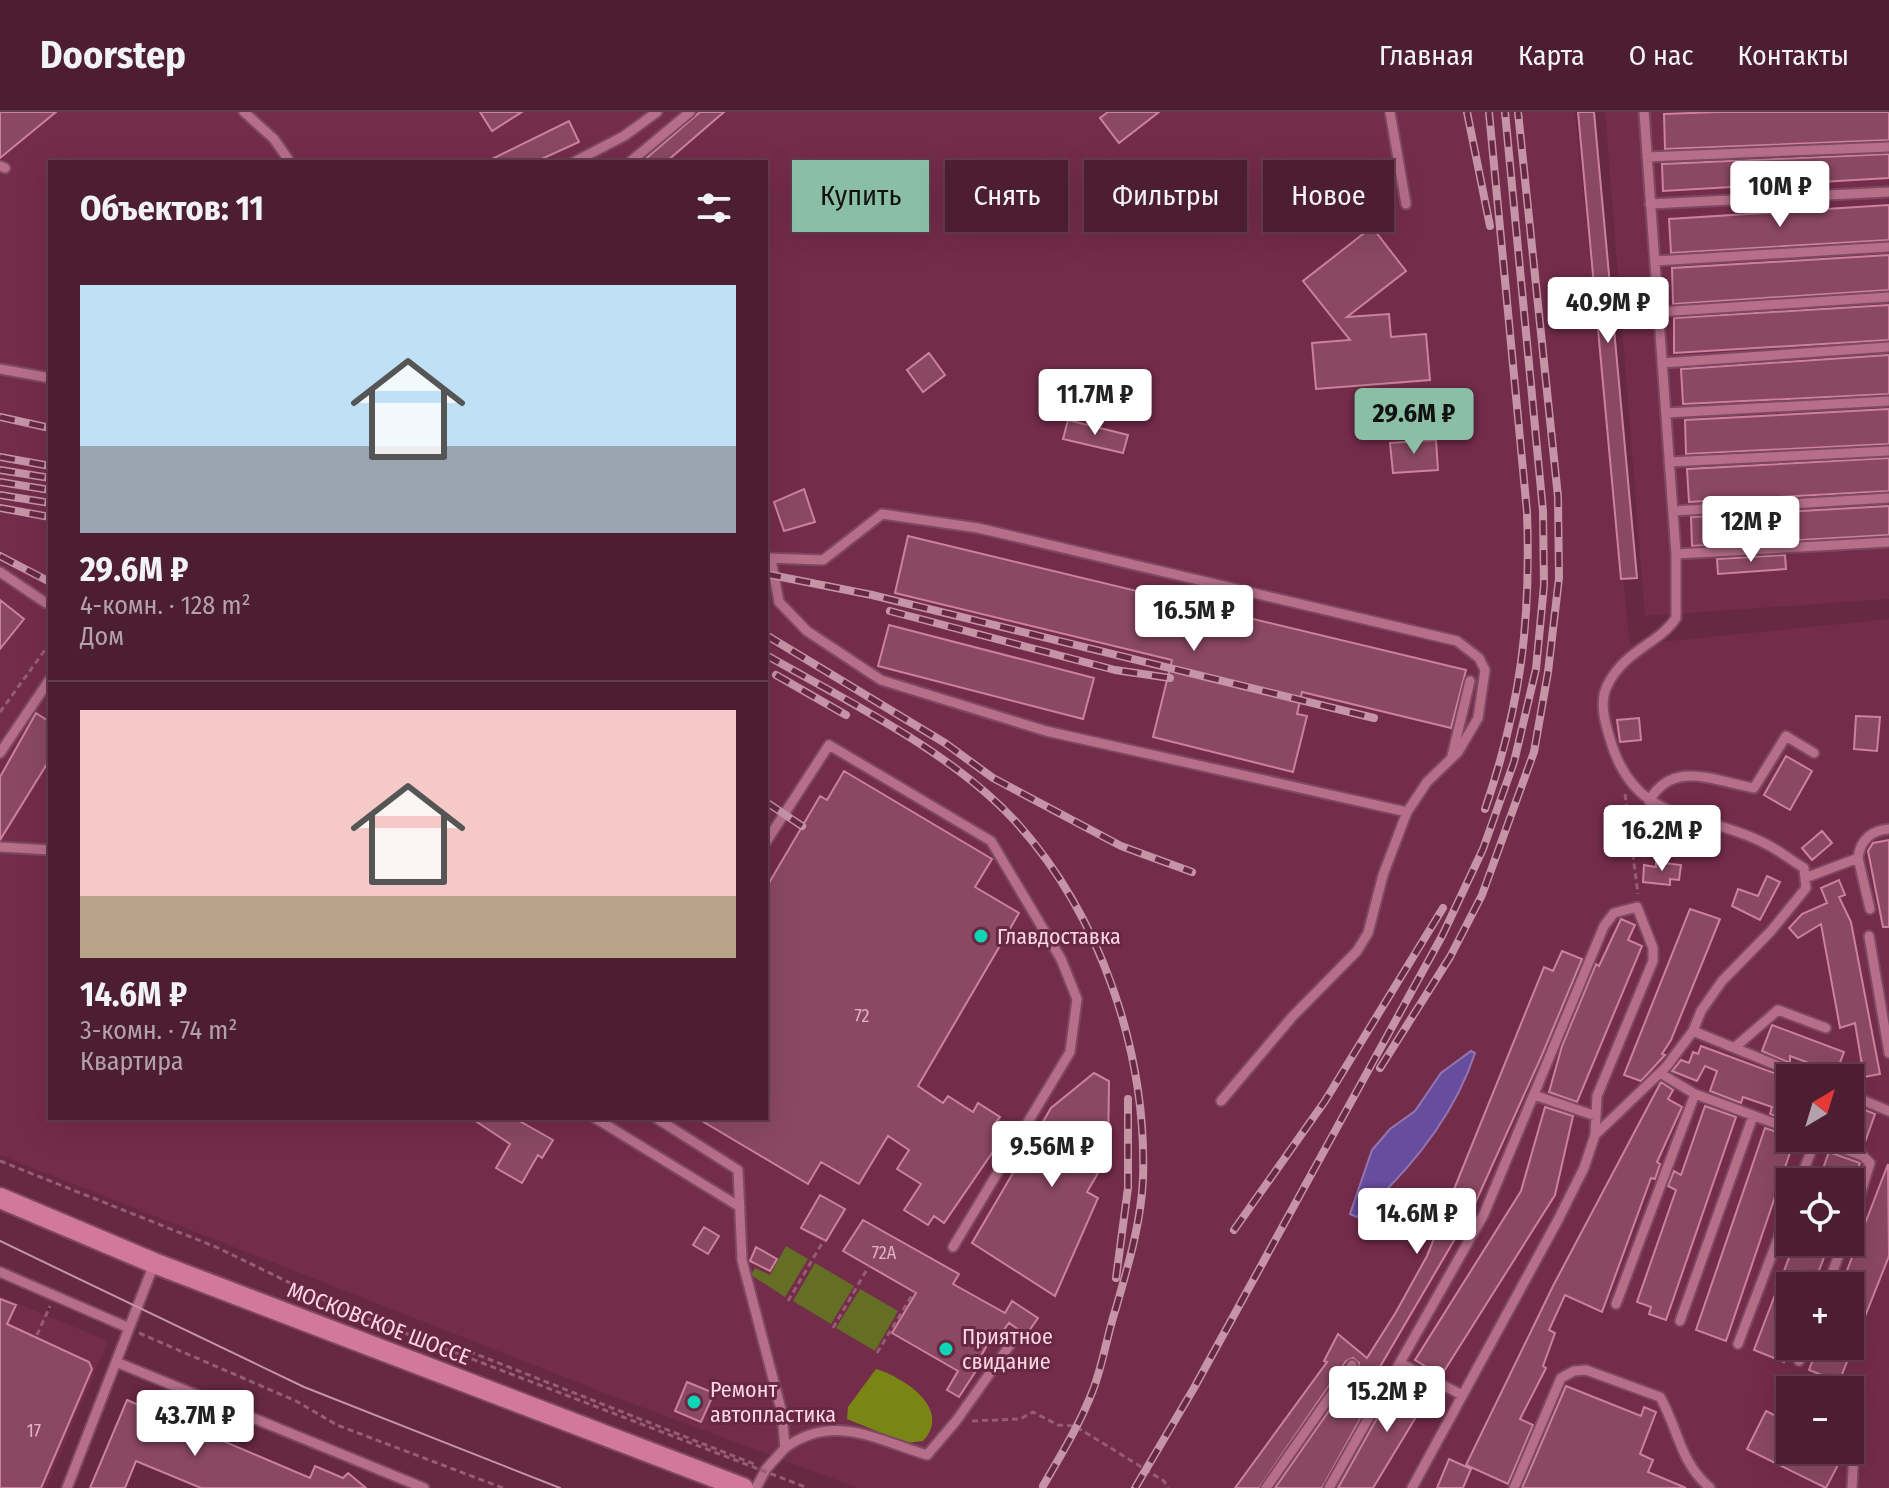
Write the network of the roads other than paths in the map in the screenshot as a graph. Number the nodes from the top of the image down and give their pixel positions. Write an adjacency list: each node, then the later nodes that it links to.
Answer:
1 (244, 112): 8 (lane)
2 (657, 112): 9 (lane)
3 (690, 112): 10 (lane)
4 (1390, 112): 12 (lane)
5 (1644, 112): 7 (lane)
6 (1889, 147): 7 (lane)
7 (1647, 157): 13 (lane)
8 (289, 160)
9 (578, 160)
10 (632, 160)
11 (1889, 192): 13 (lane)
12 (1406, 204)
13 (1650, 204): 15 (lane)
14 (1889, 247): 15 (lane)
15 (1655, 261): 17 (lane)
16 (1889, 297): 17 (lane)
17 (1658, 312): 19 (lane)
18 (1889, 347): 19 (lane)
19 (1662, 363): 23 (lane)
20 (0, 369): 21 (lane)
21 (48, 378)
22 (1889, 401): 23 (lane)
23 (1666, 413): 25 (lane)
24 (1889, 451): 25 (lane)
25 (1669, 462): 27 (lane)
26 (1889, 498): 27 (lane)
27 (1673, 511): 29 (lane)
28 (1889, 542): 29 (lane)
29 (1676, 554): 38 (lane)
30 (768, 558): 37 (lane); 39 (lane)
31 (0, 572): 32 (lane)
32 (46, 603)
33 (1470, 681): 37 (lane)
34 (48, 682): 35 (lane)
35 (0, 753)
36 (1814, 753): 38 (lane)
37 (1451, 759): 39 (lane)
38 (1649, 801): 45 (lane)
39 (1407, 812): 56 (lane)
40 (1889, 829): 44 (lane)
41 (768, 839): 70 (lane)
42 (0, 847): 43 (lane)
43 (48, 850)
44 (1858, 858): 45 (lane); 46 (lane)
45 (1805, 878): 49 (lane)
46 (1870, 909)
47 (1869, 936): 51 (lane)
48 (1826, 1028): 50 (lane)
49 (1693, 1031): 50 (lane); 53 (lane)
50 (1734, 1048): 52 (lane)
51 (1889, 1053)
52 (1776, 1065)
53 (1660, 1073): 54 (lane); 64 (lane)
54 (1695, 1094): 60 (lane); 73 (lane)
55 (1534, 1095): 59 (lane); 59 (lane); 79 (lane)
56 (1221, 1101)
57 (1864, 1101): 58 (lane)
58 (1889, 1111)
59 (1596, 1116): 64 (lane)
60 (1753, 1116): 63 (lane); 74 (lane)
61 (598, 1120): 68 (lane)
62 (659, 1120): 68 (lane)
63 (1776, 1124)
64 (1595, 1135): 81 (lane)
65 (1852, 1152): 66 (lane)
66 (1864, 1182)
67 (0, 1198): 71 (main road, МОСКОВСКОЕ ШОССЕ)
68 (740, 1207): 82 (lane)
69 (1776, 1244): 77 (lane)
70 (953, 1247)
71 (154, 1263): 75 (lane); 86 (main road, МОСКОВСКОЕ ШОССЕ)
72 (0, 1272): 75 (lane)
73 (1616, 1304)
74 (1680, 1321)
75 (129, 1328): 78 (lane)
76 (1017, 1335): 82 (lane)
77 (1738, 1344)
78 (116, 1362): 84 (lane); 85 (lane)
79 (1400, 1363): 81 (lane); 89 (lane)
80 (1352, 1365): 88 (lane)
81 (1462, 1395): 90 (lane)
82 (785, 1448): 87 (lane)
83 (1853, 1464): 93 (lane)
84 (67, 1488)
85 (424, 1488)
86 (743, 1488)
87 (756, 1488)
88 (1266, 1488)
89 (1329, 1488)
90 (1412, 1488)
91 (1514, 1488): 92 (lane)
92 (1710, 1488)
93 (1852, 1488)

